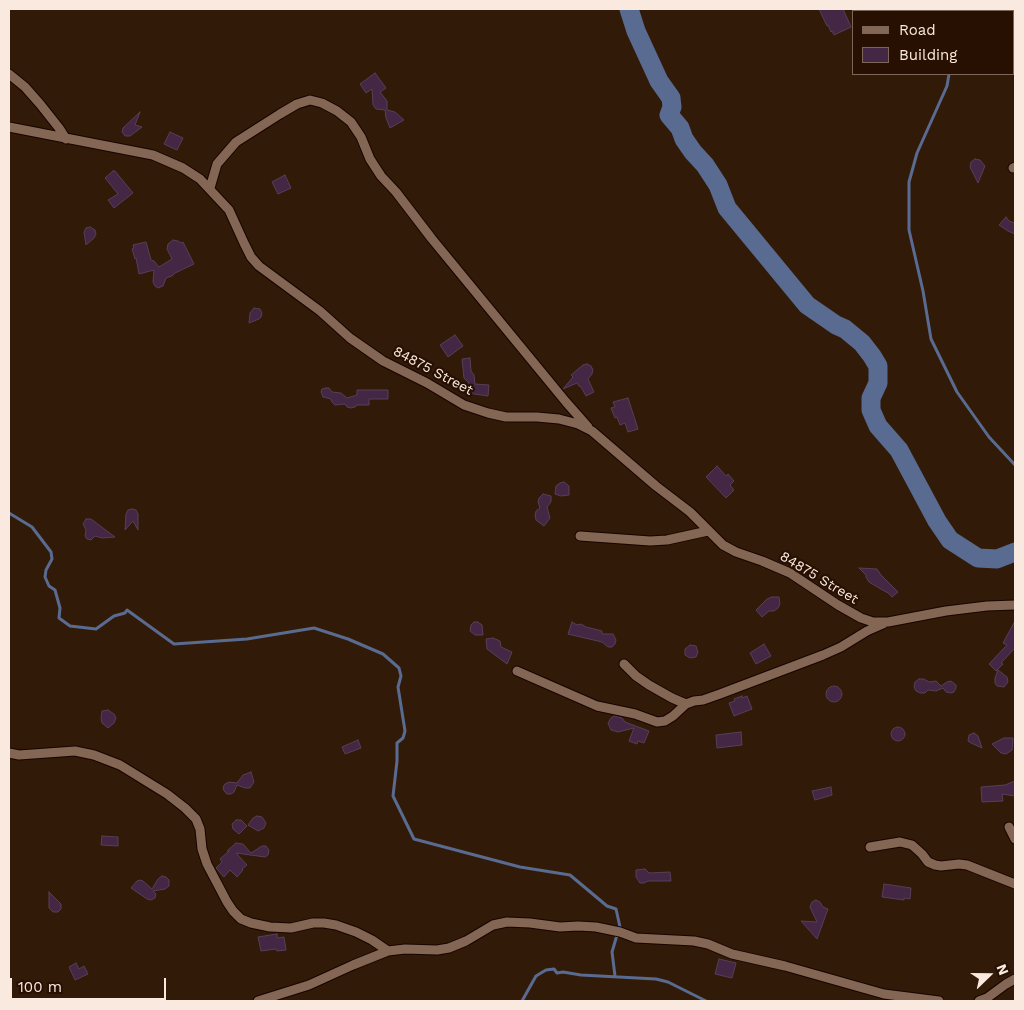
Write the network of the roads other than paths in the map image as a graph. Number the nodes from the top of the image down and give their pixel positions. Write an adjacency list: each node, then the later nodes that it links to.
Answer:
1 (9, 74): 3 (street)
2 (9, 128): 3 (street, 84875 Street)
3 (66, 139): 4 (street, 84875 Street)
4 (210, 188): 5 (street, 84875 Street); 5 (street)
5 (592, 431): 6 (street, 84875 Street)
6 (708, 531): 7 (street); 9 (street, 84875 Street)
7 (580, 536)
8 (1015, 605): 9 (street, 84875 Street)
9 (888, 622): 12 (street)
10 (624, 664): 12 (street)
11 (517, 671): 12 (street)
12 (686, 704)
13 (9, 753): 18 (street)
14 (1009, 827): 15 (street)
15 (1015, 840)
16 (870, 847): 17 (street)
17 (1015, 884)
18 (388, 951): 20 (street); 21 (street)
19 (1015, 979): 22 (street)
20 (258, 1001)
21 (939, 1001)
22 (979, 1001)

